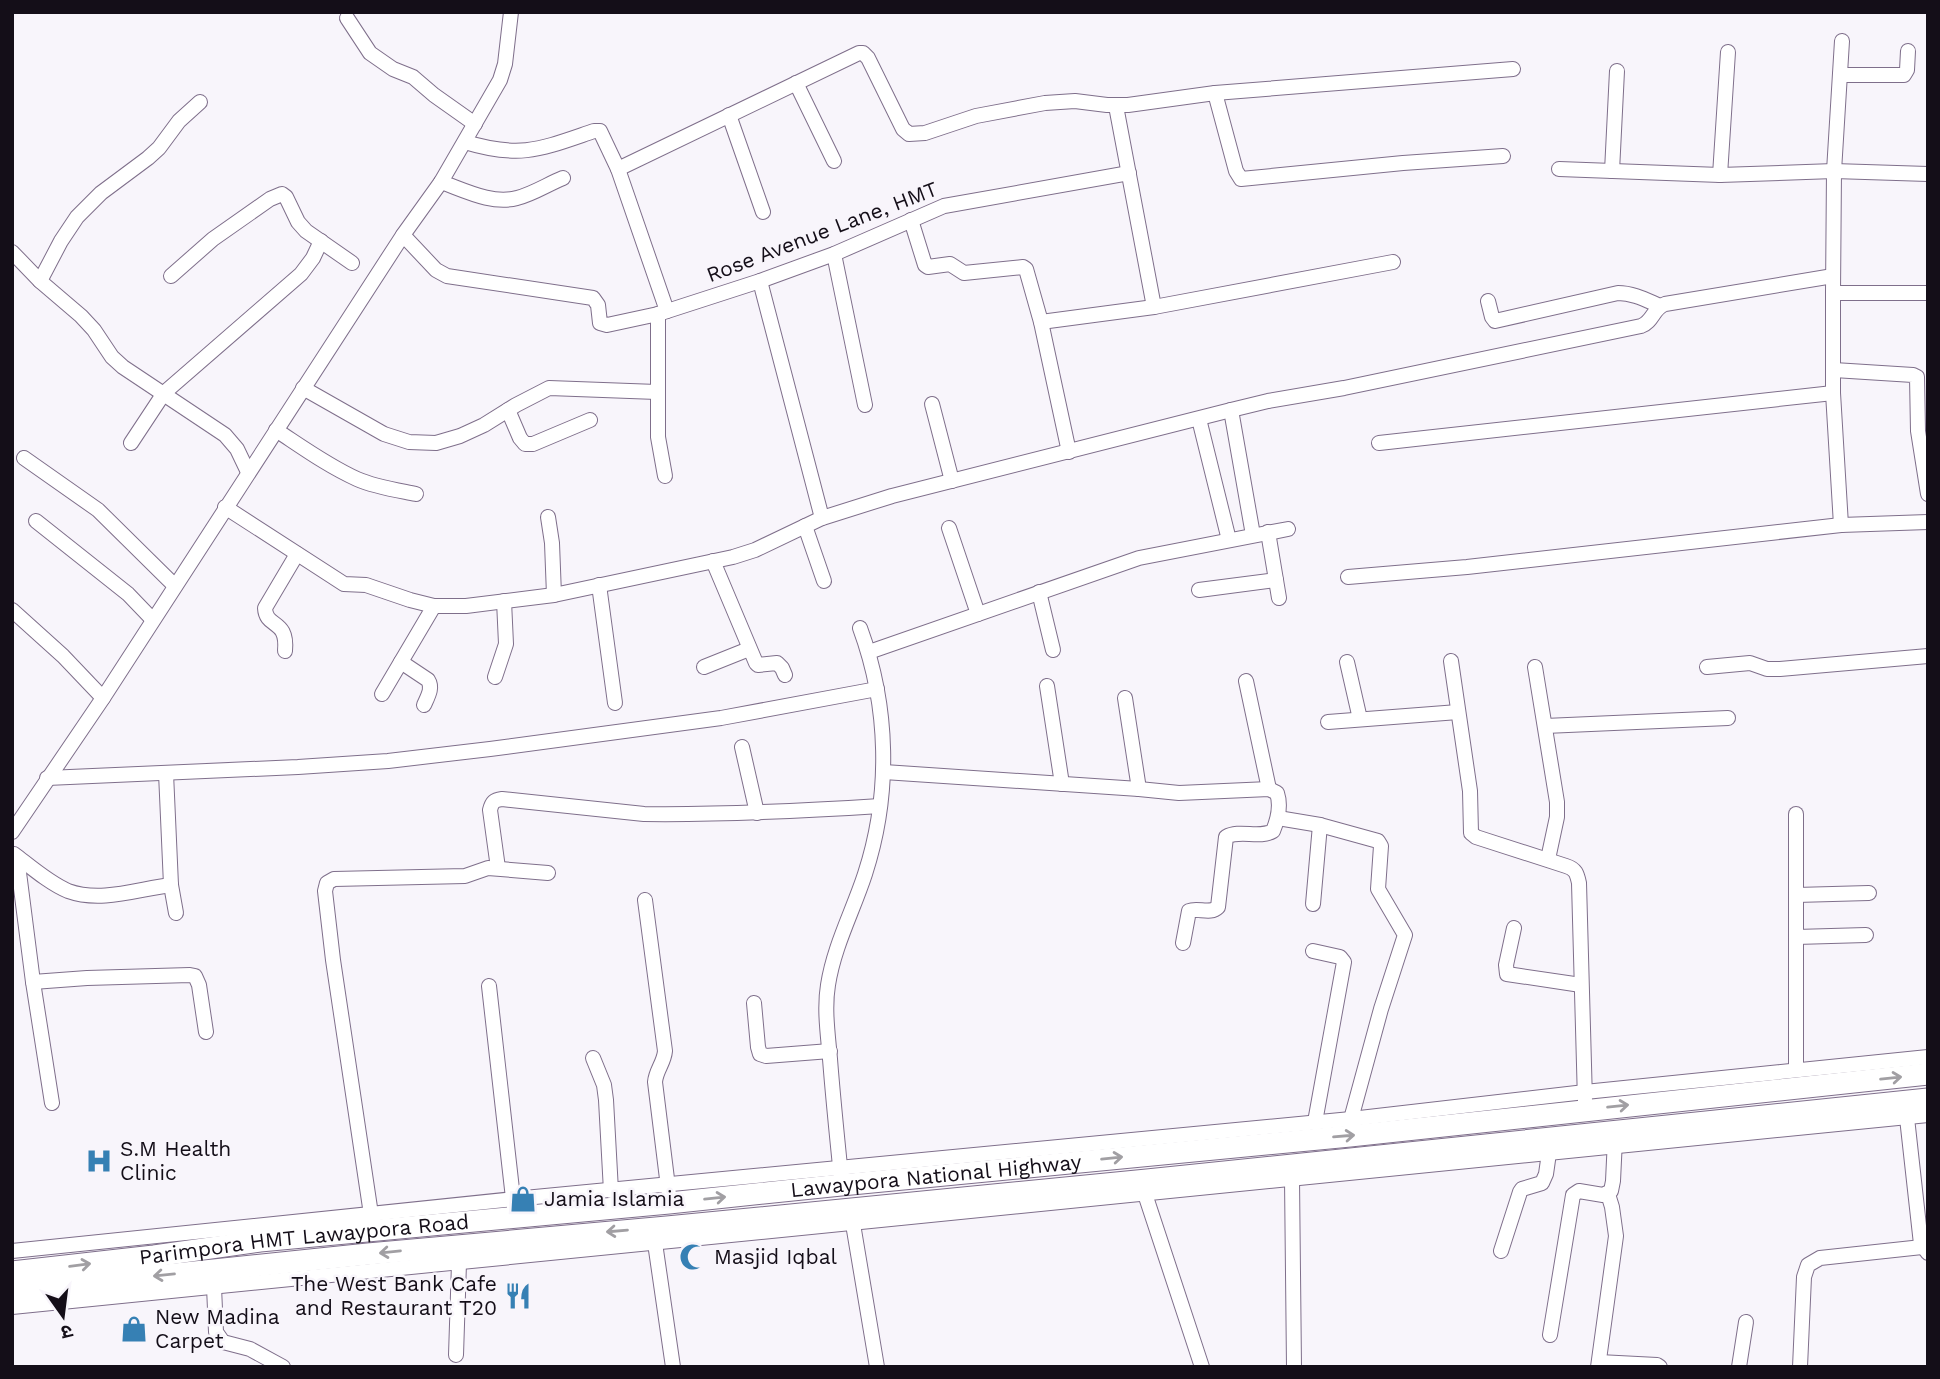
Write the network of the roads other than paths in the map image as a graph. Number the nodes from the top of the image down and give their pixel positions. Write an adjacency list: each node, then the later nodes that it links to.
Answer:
1 (511, 12): 14 (street)
2 (347, 18): 14 (street)
3 (1842, 41): 8 (street)
4 (1908, 51): 8 (street)
5 (1728, 52): 24 (street)
6 (1513, 69): 10 (street)
7 (1617, 71): 20 (street)
8 (1840, 75): 21 (street)
9 (796, 83): 12 (street); 13 (street); 17 (street)
10 (1215, 93): 12 (street); 16 (street)
11 (200, 102): 37 (street)
12 (1116, 106): 23 (street)
13 (729, 115): 18 (street); 27 (street)
14 (475, 124): 15 (street)
15 (465, 142): 18 (street); 26 (street)
16 (1503, 156)
17 (834, 161)
18 (618, 169): 44 (street)
19 (1559, 169): 20 (street)
20 (1612, 171): 24 (street)
21 (1834, 171): 22 (street); 24 (street); 36 (street)
22 (1928, 172)
23 (1129, 173): 28 (street, Rose Avenue Lane, HMT); 43 (street)
24 (1720, 175)
25 (563, 177): 26 (street)
26 (441, 182): 29 (street)
27 (763, 212)
28 (911, 220): 32 (street, Rose Avenue Lane, HMT); 45 (street)
29 (403, 234): 44 (street, Rose Avenue Lane, HMT); 47 (street)
30 (321, 241): 34 (street); 35 (street); 49 (street)
31 (12, 252): 37 (street)
32 (834, 254): 38 (street, Rose Avenue Lane, HMT); 52 (street)
33 (1393, 262): 43 (street)
34 (352, 263)
35 (171, 276)
36 (1833, 276): 39 (street); 42 (street)
37 (40, 281): 49 (street)
38 (760, 281): 44 (street, Rose Avenue Lane, HMT); 69 (street)
39 (1833, 293): 40 (street); 46 (street)
40 (1928, 293)
41 (1488, 300): 42 (street)
42 (1660, 306): 54 (street)
43 (1154, 307): 45 (street)
44 (662, 312): 48 (street)
45 (1041, 322): 60 (street)
46 (1834, 370): 50 (street); 66 (street)
47 (303, 388): 53 (street); 57 (street)
48 (657, 392): 53 (street); 63 (street)
49 (164, 393): 58 (street); 62 (street)
50 (1833, 393): 59 (street); 72 (street)
51 (932, 404): 64 (street)
52 (865, 405)
53 (508, 410): 56 (street)
54 (1231, 410): 55 (street); 77 (street)
55 (1199, 419): 60 (street); 78 (street)
56 (590, 420)
57 (276, 430): 62 (street); 65 (street)
58 (131, 443)
59 (1379, 443)
60 (1069, 453): 64 (street)
61 (24, 458): 85 (street)
62 (248, 472): 67 (street)
63 (664, 476)
64 (952, 481): 69 (street)
65 (416, 494)
66 (1928, 495)
67 (225, 507): 79 (street); 85 (street)
68 (548, 517): 88 (street)
69 (822, 518): 73 (street)
70 (36, 521): 94 (street)
71 (1928, 522): 72 (street)
72 (1841, 525): 81 (street)
73 (805, 526): 80 (street); 83 (street)
74 (949, 528): 93 (street)
75 (1287, 529): 76 (street)
76 (1268, 532): 77 (street); 82 (street)
77 (1253, 536): 78 (street)
78 (1229, 540): 87 (street)
79 (297, 554): 91 (street); 98 (street)
80 (713, 561): 84 (street); 96 (street)
81 (1348, 577)
82 (1276, 580): 86 (street); 89 (street)
83 (824, 582)
84 (599, 585): 88 (street); 115 (street)
85 (175, 586): 94 (street)
86 (1199, 590)
87 (1039, 592): 93 (street); 97 (street)
88 (554, 595): 90 (street)
89 (1279, 598)
90 (504, 601): 91 (street); 108 (street)
91 (434, 606): 102 (street)
92 (12, 610): 113 (street)
93 (978, 614): 99 (street)
94 (152, 619): 113 (street)
95 (860, 628): 99 (street)
96 (749, 649): 104 (street); 107 (street)
97 (1053, 650)
98 (285, 651)
99 (869, 652): 111 (street)
100 (1928, 656): 106 (street)
101 (1451, 661): 117 (street)
102 (401, 662): 112 (street); 116 (street)
103 (1347, 662): 119 (street)
104 (704, 667)
105 (1535, 667): 121 (street)
106 (1707, 667)
107 (785, 675)
108 (495, 677)
109 (1246, 681): 128 (street)
110 (1047, 686): 126 (street)
111 (877, 689): 123 (street); 124 (street)
112 (382, 694)
113 (103, 698): 125 (street)
114 (1125, 698): 127 (street)
115 (615, 703)
116 (424, 705)
117 (1458, 712): 119 (street); 136 (street)
118 (1728, 718): 121 (street)
119 (1360, 719): 120 (street)
120 (1328, 722)
121 (1545, 726): 136 (street)
122 (742, 747): 130 (street)
123 (884, 772): 126 (street); 129 (street)
124 (166, 773): 125 (street); 139 (street)
125 (47, 778): 134 (street)
126 (1062, 784): 127 (street)
127 (1139, 789): 128 (street)
128 (1269, 789): 132 (street)
129 (880, 806): 130 (street); 155 (street)
130 (757, 813): 137 (street)
131 (1796, 814): 141 (street)
132 (1278, 818): 133 (street); 148 (street)
133 (1320, 825): 143 (street); 166 (street)
134 (12, 832)
135 (15, 855): 139 (street); 150 (street)
136 (1548, 859): 151 (street)
137 (498, 868): 138 (street); 179 (street)
138 (548, 873)
139 (171, 885): 144 (street)
140 (1869, 893): 141 (street)
141 (1796, 895): 147 (street)
142 (645, 901): 174 (street)
143 (1313, 904)
144 (176, 914)
145 (1514, 928): 151 (street)
146 (1866, 935): 147 (street)
147 (1796, 937): 158 (street)
148 (1183, 943)
149 (1313, 951): 167 (street)
150 (33, 982): 154 (street); 162 (street)
151 (1581, 985): 161 (street)
152 (489, 986): 177 (street)
153 (754, 1003): 155 (street)
154 (206, 1032)
155 (830, 1051): 172 (street)
156 (1928, 1056): 158 (street)
157 (593, 1058): 173 (street)
158 (1796, 1070): 161 (street)
159 (1928, 1074): 161 (highway, Lawaypora National Highway, one-way to 159)
160 (1928, 1099): 164 (highway)
161 (1585, 1101): 163 (highway, Lawaypora National Highway)
162 (52, 1104)
163 (1521, 1109): 166 (street); 169 (highway, Lawaypora National Highway, one-way to 163)
164 (1905, 1109): 165 (street); 168 (highway); 182 (street)
165 (1928, 1115)
166 (1351, 1119): 167 (street)
167 (1315, 1122): 172 (street)
168 (1616, 1138): 170 (street); 171 (highway); 176 (street)
169 (1276, 1142): 171 (highway); 172 (highway, Lawaypora National Highway, one-way to 169)
170 (1549, 1153): 171 (street); 184 (street)
171 (1285, 1172): 175 (street); 188 (highway, one-way to 188); 198 (street)
172 (841, 1176): 174 (highway, Lawaypora National Highway)
173 (611, 1191): 174 (street); 177 (street)
174 (669, 1194): 178 (highway, Lawaypora National Highway)
175 (1144, 1194): 180 (street); 197 (street)
176 (1608, 1194): 191 (street); 193 (street)
177 (514, 1209): 178 (highway, Parimpora HMT Lawaypora Road); 179 (highway, Parimpora HMT Lawaypora Road)
178 (598, 1209)
179 (372, 1222): 183 (street); 186 (highway, Parimpora HMT Lawaypora Road, one-way to 179)
180 (853, 1223): 181 (street); 196 (street)
181 (655, 1243): 185 (street); 195 (street)
182 (1925, 1250): 201 (street)
183 (12, 1251)
184 (1501, 1251)
185 (459, 1263): 187 (street); 192 (street)
186 (12, 1272)
187 (214, 1287): 189 (street); 194 (street)
188 (12, 1291)
189 (12, 1307)
190 (1746, 1322): 200 (street)
191 (1550, 1335)
192 (456, 1354)
193 (1599, 1364): 199 (street)
194 (283, 1367)
195 (673, 1367)
196 (877, 1367)
197 (1202, 1367)
198 (1294, 1367)
199 (1660, 1367)
200 (1740, 1367)
201 (1800, 1367)

